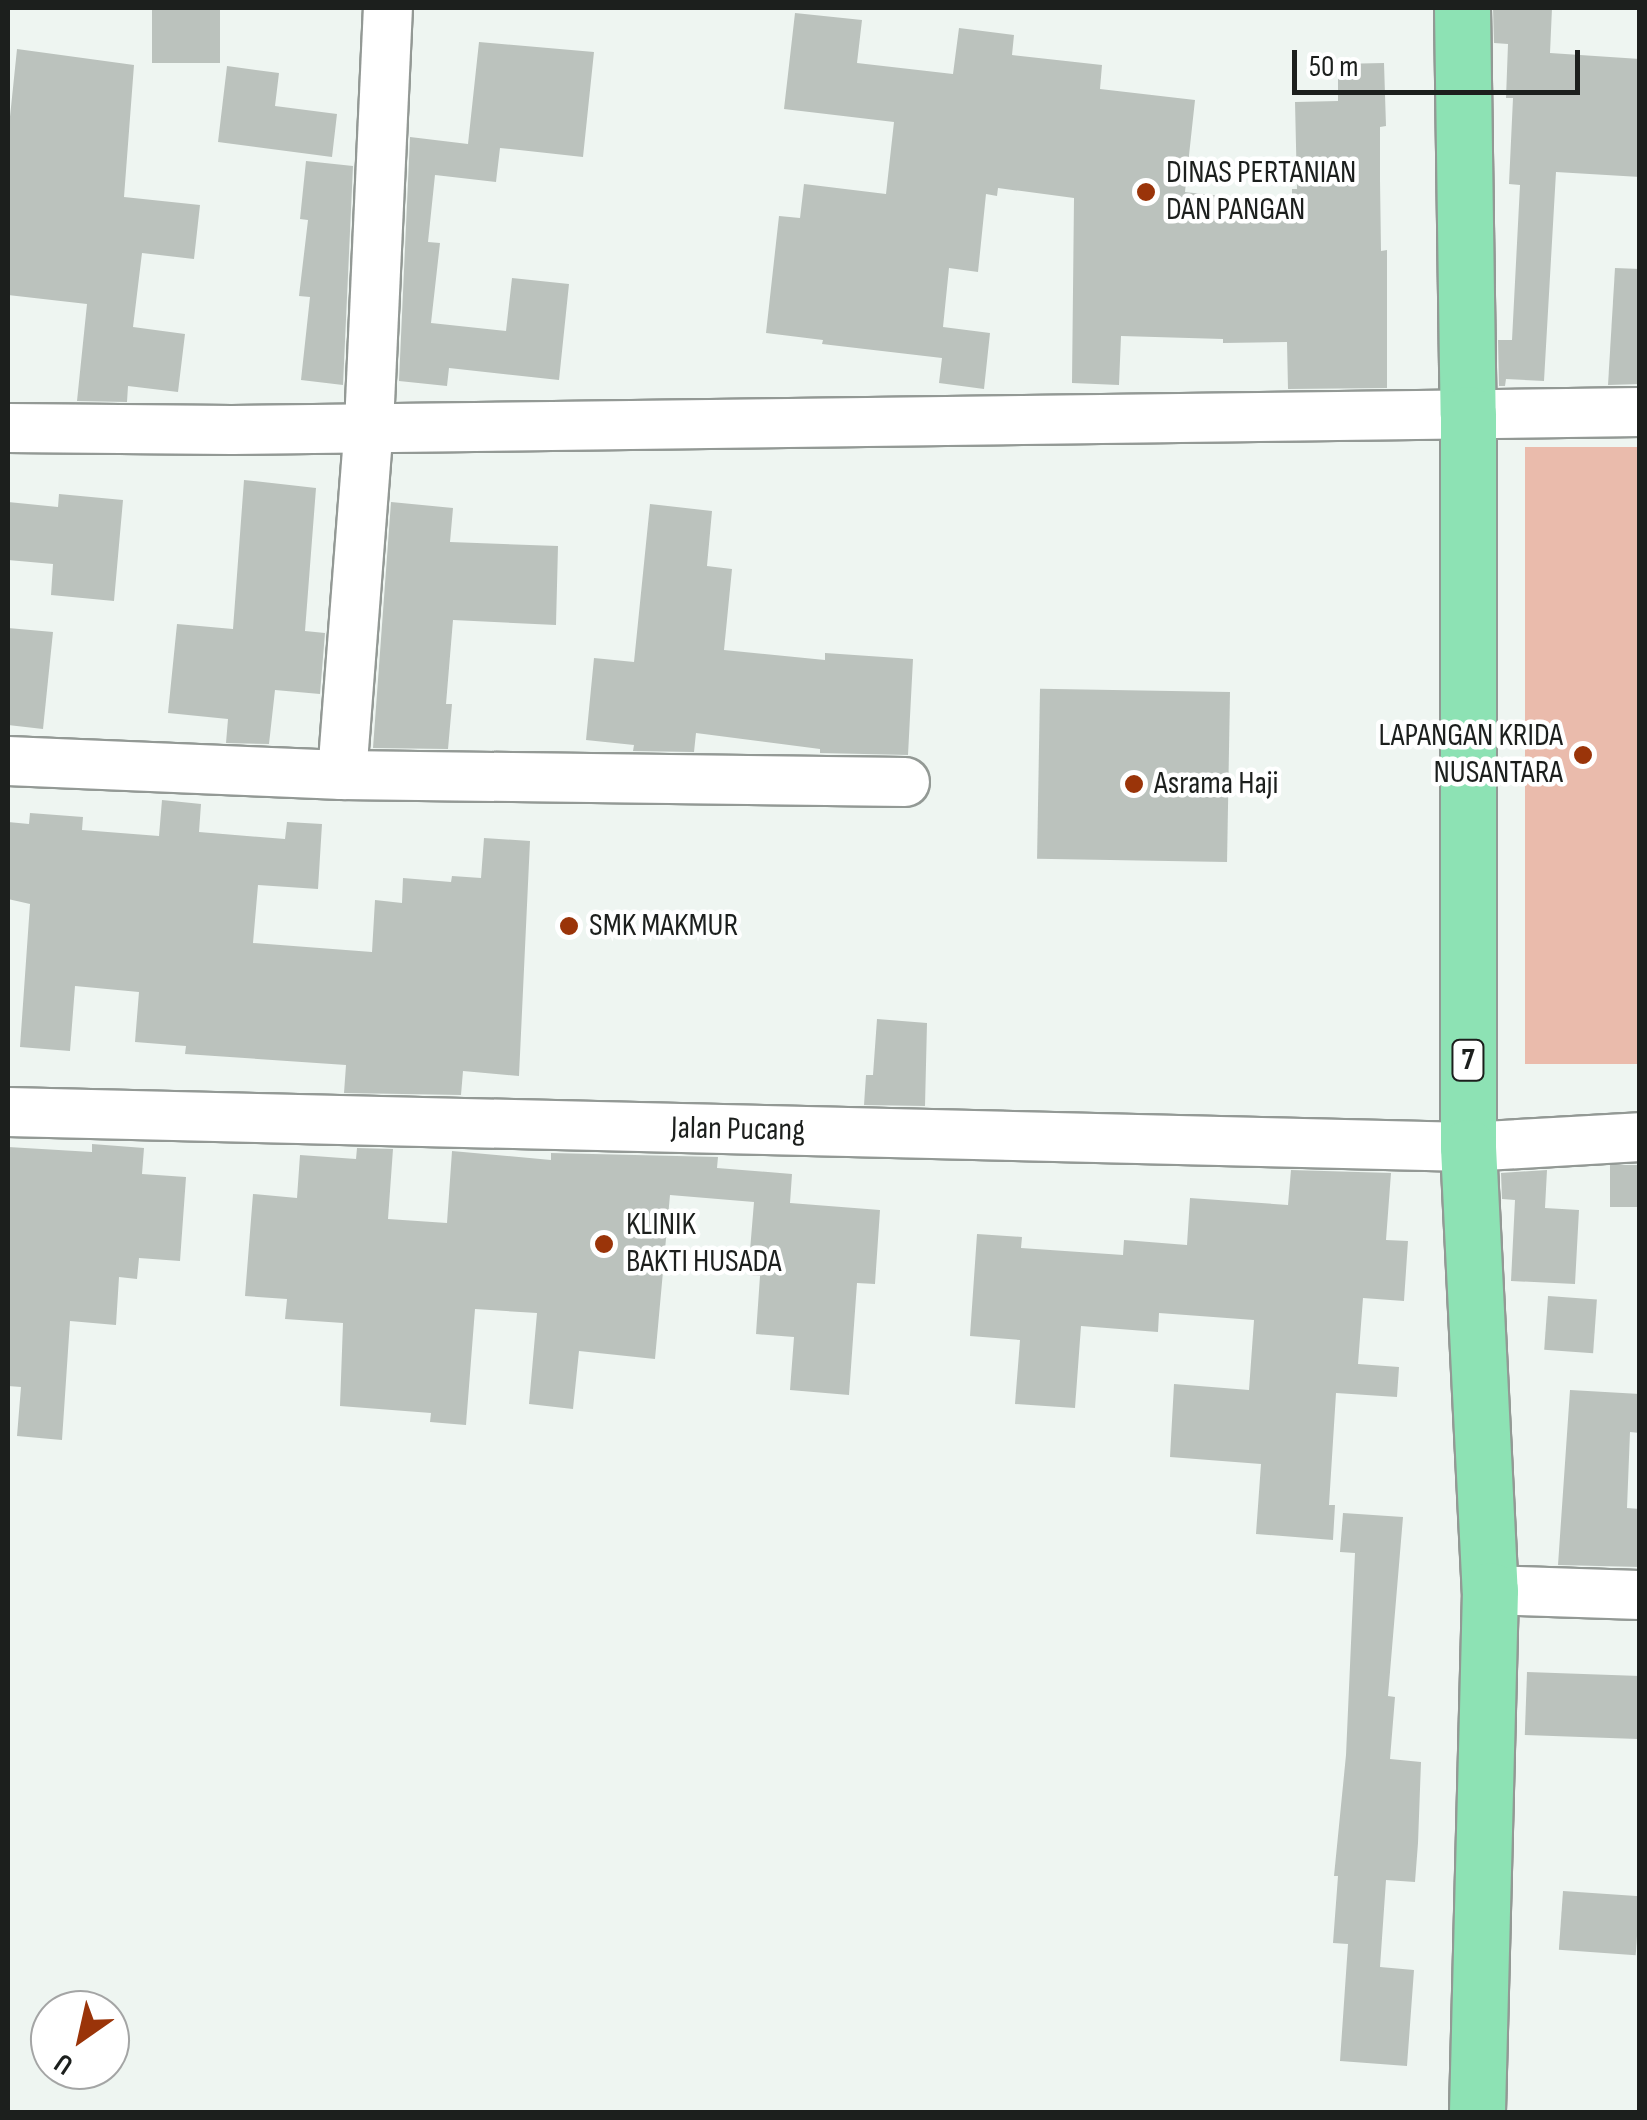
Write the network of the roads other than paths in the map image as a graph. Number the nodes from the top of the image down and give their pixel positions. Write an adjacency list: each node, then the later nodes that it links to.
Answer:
1 (388, 8): 5 (street)
2 (1462, 8): 4 (highway, 7)
3 (1640, 412): 4 (street)
4 (1468, 414): 5 (street); 12 (highway, 7)
5 (368, 425): 6 (street); 8 (street)
6 (8, 428)
7 (8, 762): 8 (street)
8 (342, 776): 9 (street)
9 (905, 782)
10 (8, 1112): 12 (street, Jalan Pucang)
11 (1640, 1138): 12 (street, Jalan Pucang)
12 (1468, 1147): 13 (highway, 7)
13 (1490, 1590): 14 (street); 15 (highway, 7)
14 (1640, 1595)
15 (1477, 2112)

